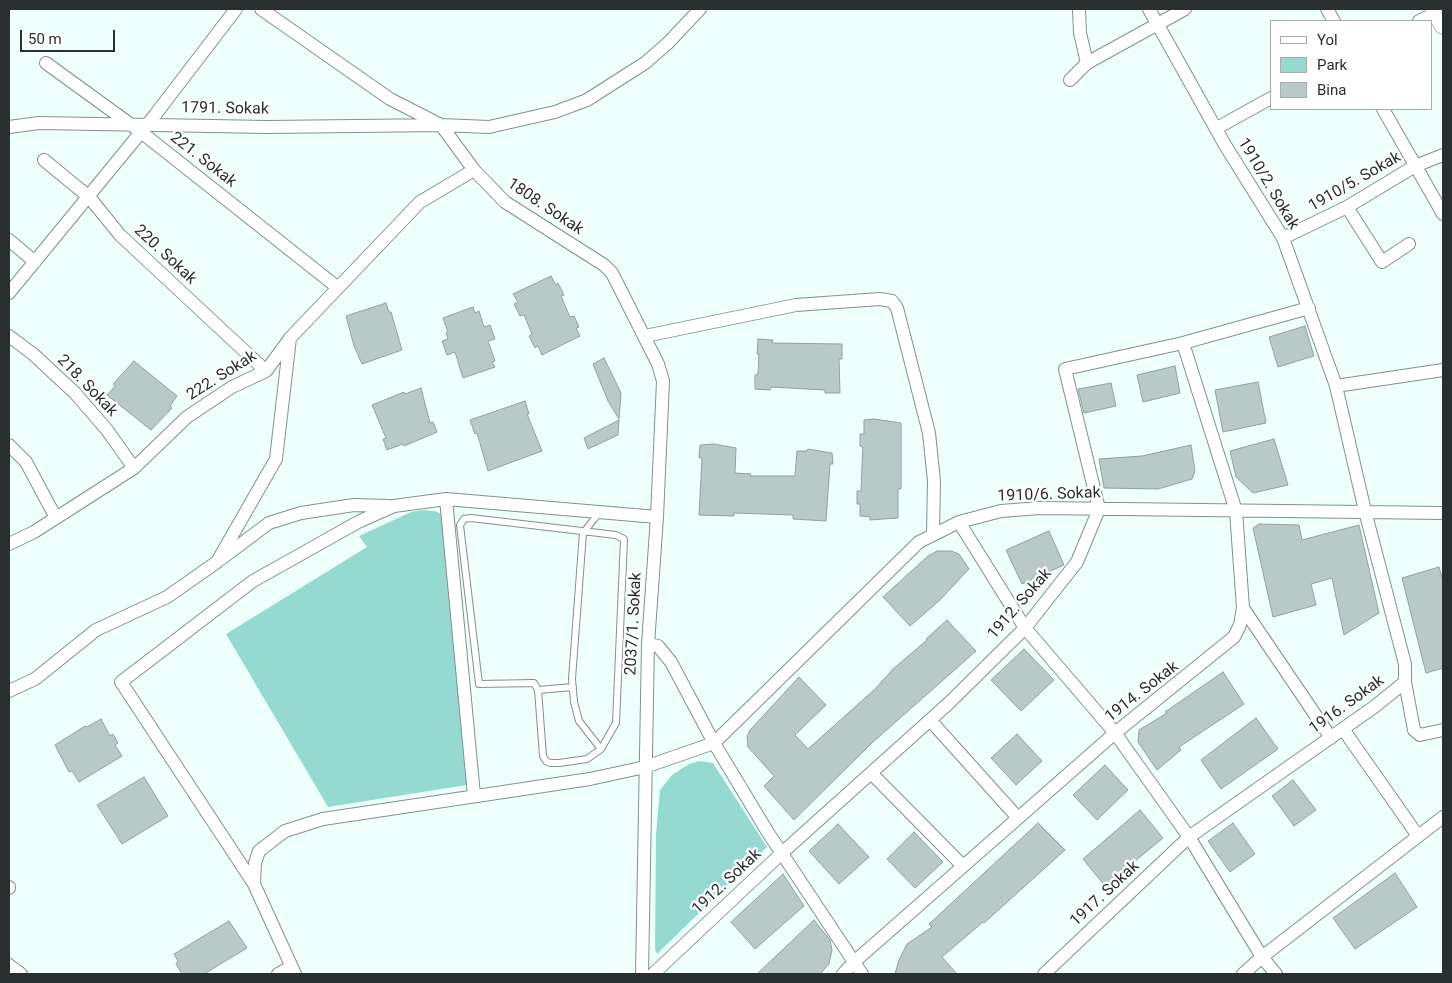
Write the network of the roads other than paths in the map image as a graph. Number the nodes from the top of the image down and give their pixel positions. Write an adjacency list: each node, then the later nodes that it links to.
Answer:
1 (236, 9): 19 (street)
2 (261, 9): 17 (street, 1791. Sokak)
3 (700, 9): 17 (street, 1791. Sokak)
4 (1079, 9): 13 (street)
5 (1149, 9): 11 (street, 1910/2. Sokak)
6 (1185, 9): 11 (street)
7 (1327, 9): 9 (street)
8 (1438, 16): 10 (street)
9 (1333, 20)
10 (1423, 20)
11 (1158, 24): 13 (street); 20 (street, 1910/2. Sokak)
12 (46, 63): 19 (street, 221. Sokak)
13 (1087, 63): 14 (street)
14 (1070, 80)
15 (1270, 99): 20 (street)
16 (1384, 110): 23 (street)
17 (441, 125): 19 (street, 1791. Sokak); 24 (street, 1808. Sokak)
18 (9, 127): 19 (street, 1791. Sokak)
19 (140, 127): 25 (street); 33 (street, 221. Sokak)
20 (1217, 128): 28 (street, 1910/2. Sokak)
21 (1443, 155): 23 (street, 1910/5. Sokak)
22 (44, 160): 25 (street, 220. Sokak)
23 (1415, 166): 26 (street, 1910/5. Sokak); 27 (street)
24 (474, 170): 32 (street, 1808. Sokak); 33 (street, 222. Sokak)
25 (89, 197): 31 (street); 41 (street, 220. Sokak)
26 (1347, 207): 28 (street, 1910/5. Sokak); 30 (street)
27 (1443, 214)
28 (1283, 238): 35 (street, 1910/2. Sokak)
29 (9, 240): 31 (street)
30 (1409, 244)
31 (35, 262): 34 (street)
32 (620, 284): 37 (street, 2037/1. Sokak)
33 (337, 286): 38 (street, 222. Sokak)
34 (9, 294)
35 (1309, 308): 39 (street); 42 (street, 1910/2. Sokak)
36 (9, 336): 44 (street, 218. Sokak)
37 (645, 336): 52 (street, 2037/1. Sokak); 56 (street)
38 (290, 337): 41 (street, 222. Sokak); 58 (street)
39 (1182, 343): 47 (street); 48 (street, 1914. Sokak)
40 (1443, 370): 42 (street)
41 (266, 371): 44 (street, 222. Sokak)
42 (1336, 386): 49 (street, 1910/2. Sokak)
43 (9, 445): 53 (street)
44 (134, 468): 53 (street, 222. Sokak)
45 (446, 499): 46 (street); 50 (street); 75 (street)
46 (394, 506): 58 (street); 82 (street)
47 (1099, 509): 48 (street, 1910/6. Sokak); 54 (street, 1910/6. Sokak); 60 (street, 1912. Sokak)
48 (1236, 511): 49 (street, 1910/6. Sokak); 59 (street, 1914. Sokak)
49 (1365, 511): 51 (street, 1910/6. Sokak); 62 (street, 1916. Sokak)
50 (599, 513): 52 (street); 55 (lane)
51 (1443, 513)
52 (657, 517): 61 (street, 2037/1. Sokak)
53 (56, 518): 57 (street, 222. Sokak)
54 (958, 522): 56 (street, 1910/6. Sokak); 60 (street)
55 (583, 533): 63 (lane); 64 (lane); 72 (lane)
56 (933, 534): 71 (street, 1910/6. Sokak)
57 (9, 544)
58 (217, 562): 65 (street)
59 (1243, 608): 69 (street, 1914. Sokak); 70 (street)
60 (1025, 628): 66 (street, 1912. Sokak); 69 (street)
61 (648, 644): 71 (street); 73 (street, 2037/1. Sokak)
62 (1405, 682): 67 (street, 1916. Sokak); 68 (street)
63 (573, 687): 64 (lane); 72 (lane)
64 (538, 690): 72 (lane)
65 (9, 691)
66 (930, 720): 74 (street, 1912. Sokak); 77 (street)
67 (1343, 729): 70 (street, 1916. Sokak); 78 (street)
68 (1443, 730)
69 (1115, 733): 77 (street, 1914. Sokak); 79 (street)
70 (1331, 738): 79 (street, 1916. Sokak)
71 (714, 743): 73 (street); 80 (street)
72 (601, 749)
73 (644, 767): 75 (street); 89 (street, 2037/1. Sokak)
74 (871, 773): 80 (street, 1912. Sokak); 81 (street)
75 (474, 795): 82 (street)
76 (1443, 817): 78 (street)
77 (1018, 818): 81 (street, 1914. Sokak)
78 (1418, 836): 83 (street)
79 (1189, 838): 83 (street); 93 (street, 1917. Sokak)
80 (783, 852): 84 (street); 90 (street, 1912. Sokak)
81 (963, 866): 84 (street, 1914. Sokak)
82 (254, 884): 86 (street)
83 (1262, 957): 94 (street); 95 (street)
84 (854, 962): 91 (street, 1914. Sokak); 92 (street)
85 (9, 965): 87 (street)
86 (293, 971): 88 (street)
87 (21, 974)
88 (278, 974)
89 (642, 974)
90 (653, 974)
91 (843, 974)
92 (862, 974)
93 (1044, 974)
94 (1244, 974)
95 (1276, 974)

